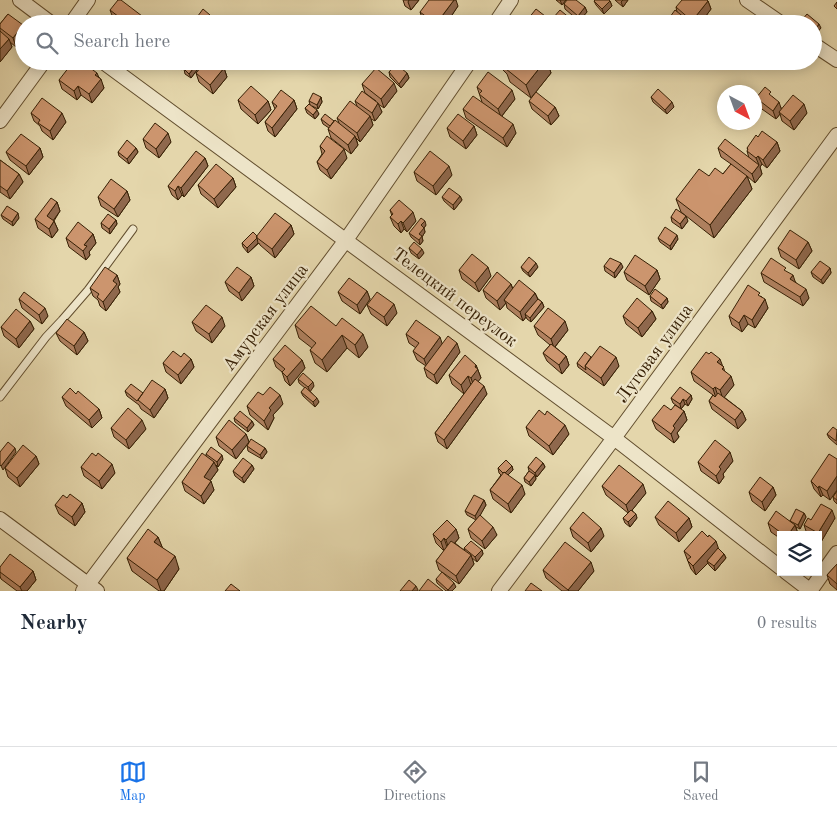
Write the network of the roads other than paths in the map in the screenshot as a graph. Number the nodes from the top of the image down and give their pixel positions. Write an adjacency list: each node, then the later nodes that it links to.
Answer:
1 (20, 0): 5 (street)
2 (88, 0): 6 (street)
3 (511, 0): 7 (street)
4 (747, 0): 8 (street)
5 (40, 15)
6 (77, 15)
7 (501, 15)
8 (769, 15)
9 (822, 50): 10 (street)
10 (837, 60)
11 (37, 70): 14 (street)
12 (114, 70): 17 (street, Телецкий переулок)
13 (464, 70): 17 (street, Амурская улица)
14 (0, 121)
15 (837, 135): 19 (street, Луговая улица)
16 (133, 229): 18 (lane)
17 (346, 240): 19 (street, Телецкий переулок); 24 (street, Амурская улица)
18 (0, 397)
19 (614, 438): 22 (street, Телецкий переулок); 25 (street, Луговая улица)
20 (0, 519): 24 (street)
21 (837, 553): 26 (street)
22 (777, 565)
23 (791, 576): 26 (street)
24 (89, 589)
25 (499, 591)
26 (810, 591)

